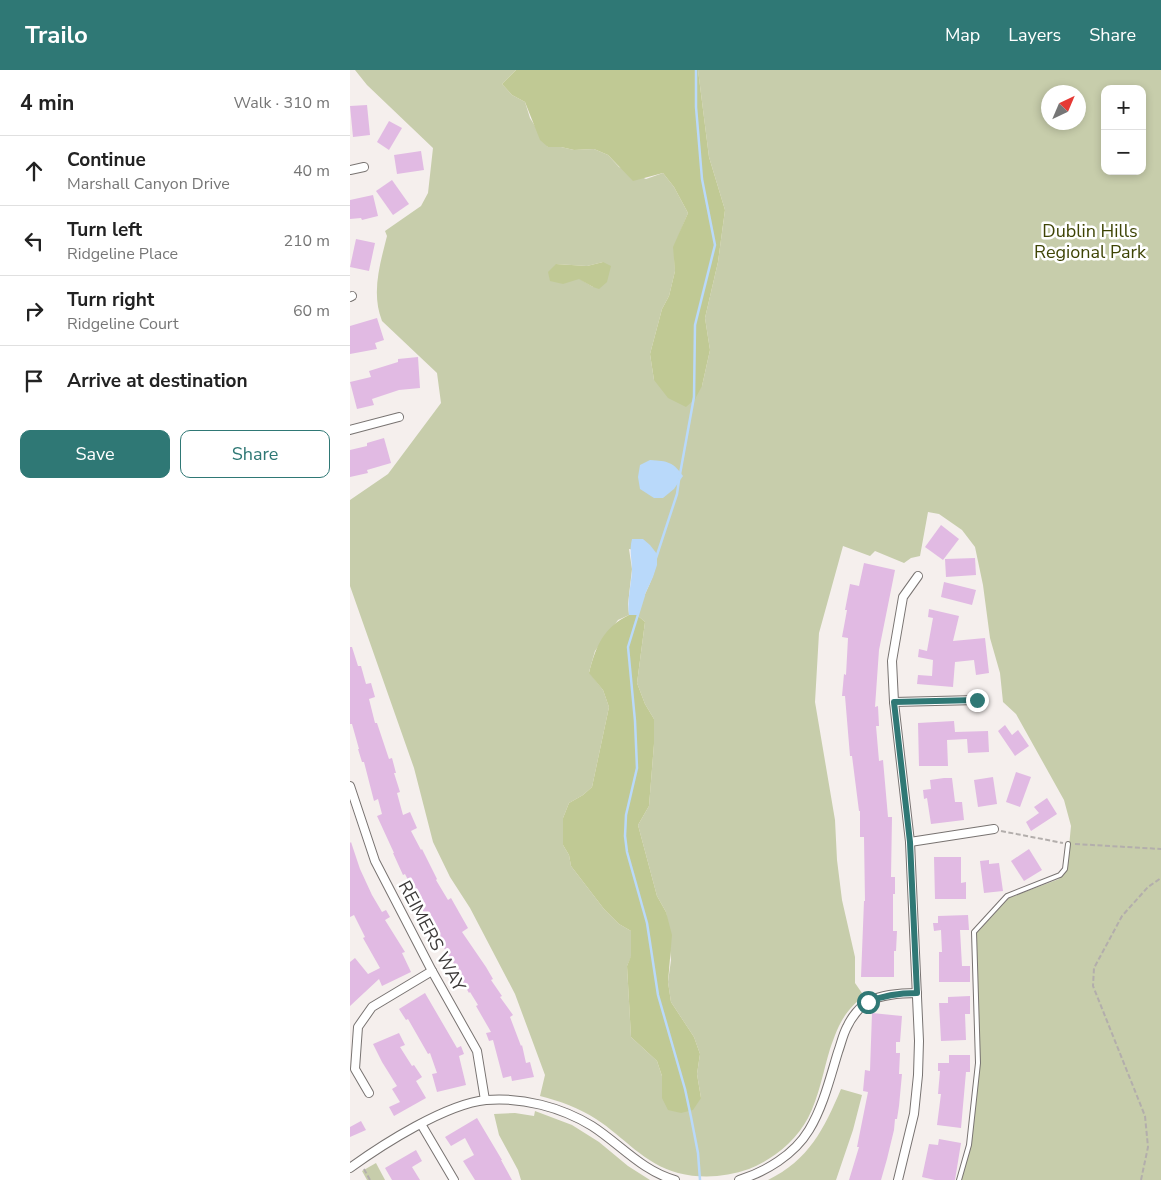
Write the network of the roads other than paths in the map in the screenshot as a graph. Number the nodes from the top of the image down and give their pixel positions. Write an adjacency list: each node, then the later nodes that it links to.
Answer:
1 (364, 167): 2 (street)
2 (350, 170)
3 (399, 417): 4 (street)
4 (350, 430)
5 (918, 576): 7 (street)
6 (977, 700): 7 (street)
7 (894, 702): 10 (street)
8 (350, 786): 12 (street, REIMERS WAY)
9 (994, 829): 10 (street)
10 (910, 842): 13 (street)
11 (1068, 844): 22 (lane)
12 (432, 971): 14 (street); 15 (street, REIMERS WAY)
13 (917, 993): 20 (street); 21 (street)
14 (369, 1093)
15 (485, 1100): 16 (street); 19 (street)
16 (421, 1124): 17 (street); 18 (street)
17 (350, 1168)
18 (454, 1180)
19 (675, 1180)
20 (739, 1180)
21 (898, 1180)
22 (959, 1180)

